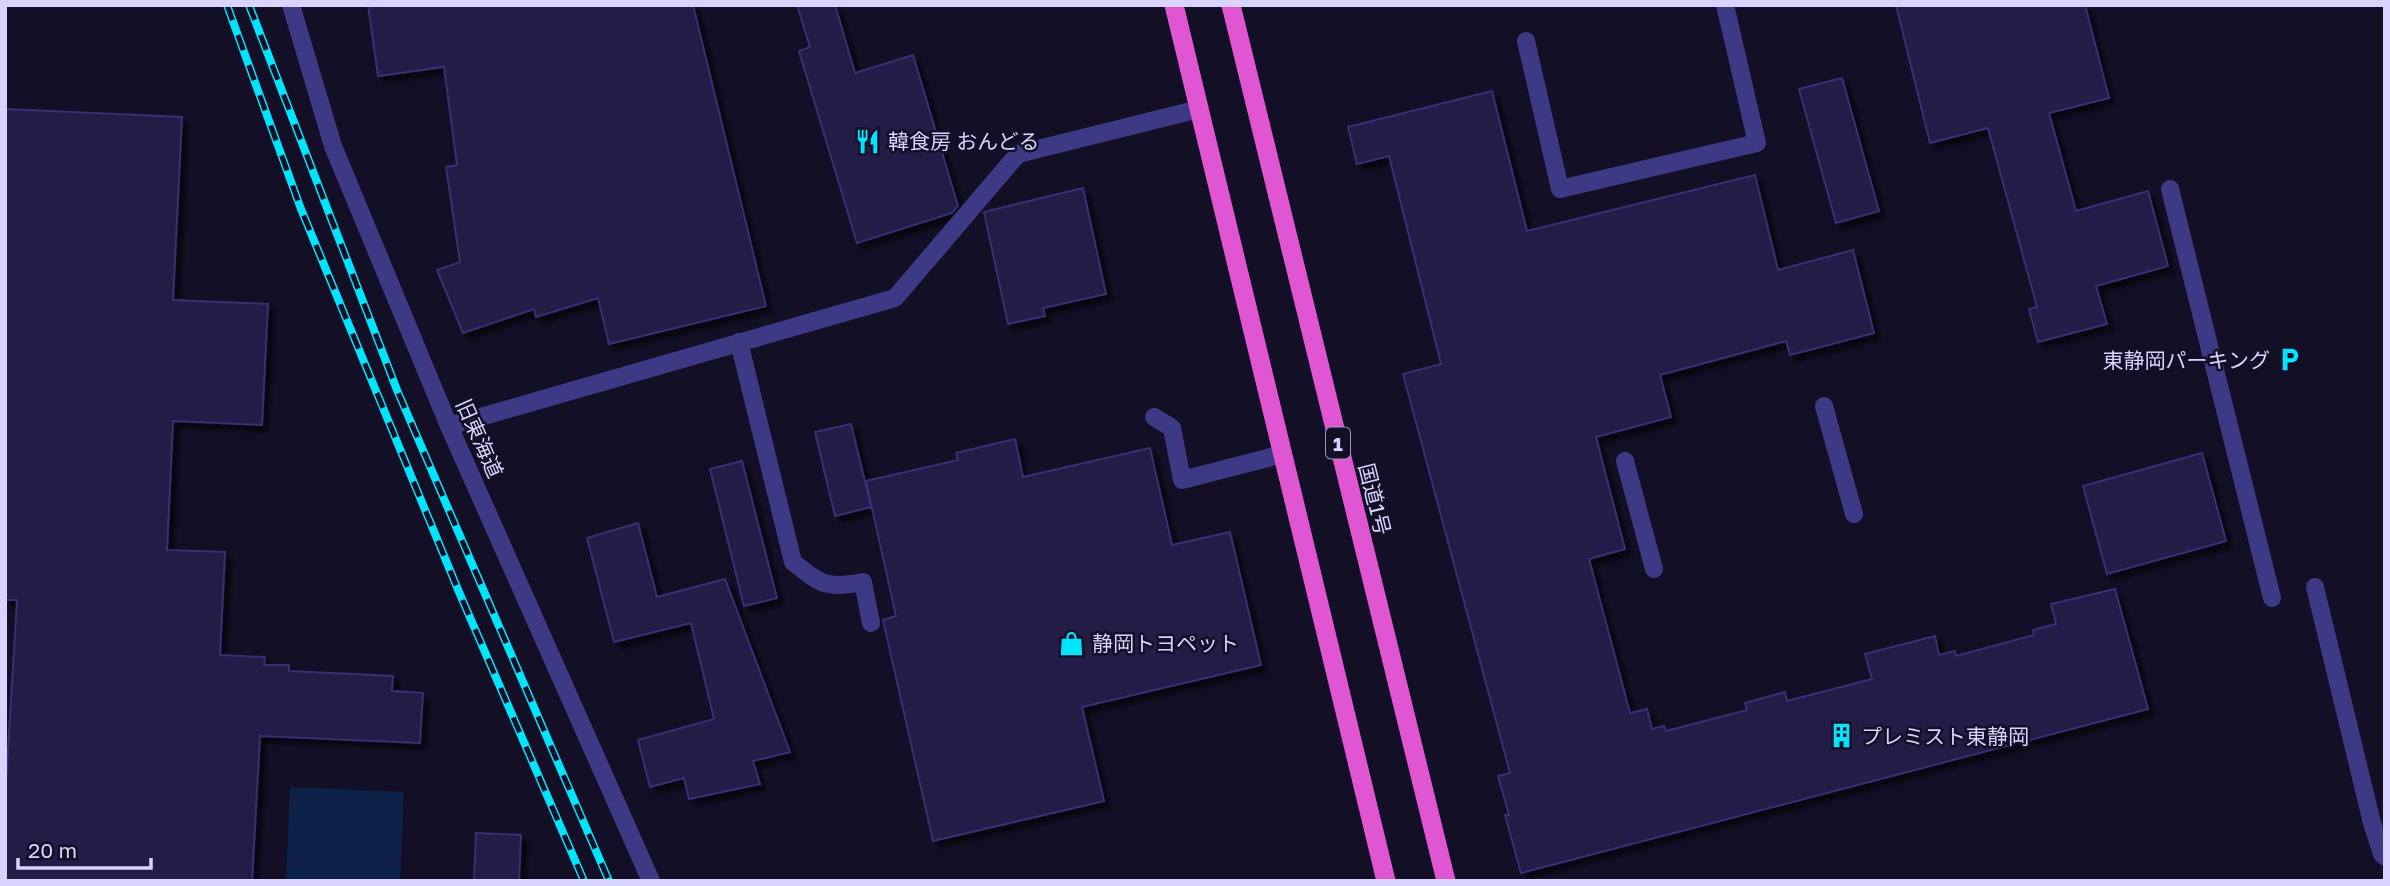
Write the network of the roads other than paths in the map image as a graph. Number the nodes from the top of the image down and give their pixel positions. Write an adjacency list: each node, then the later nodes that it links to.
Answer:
1 (290, 5): 11 (street, 旧東海道)
2 (1174, 5): 6 (highway)
3 (1231, 5): 22 (highway, 国道1号 / 1)
4 (1725, 5): 5 (street)
5 (1526, 40)
6 (1199, 109): 8 (street); 12 (highway)
7 (2170, 189): 17 (street)
8 (739, 342): 11 (street); 18 (street)
9 (1824, 406): 14 (street)
10 (1154, 417): 12 (street)
11 (449, 426): 20 (street, 旧東海道)
12 (1283, 454): 21 (highway)
13 (1625, 461): 15 (street)
14 (1854, 514)
15 (1654, 569)
16 (2315, 587): 19 (street)
17 (2272, 598)
18 (871, 623)
19 (2385, 857)
20 (651, 881)
21 (1386, 881)
22 (1446, 881)

